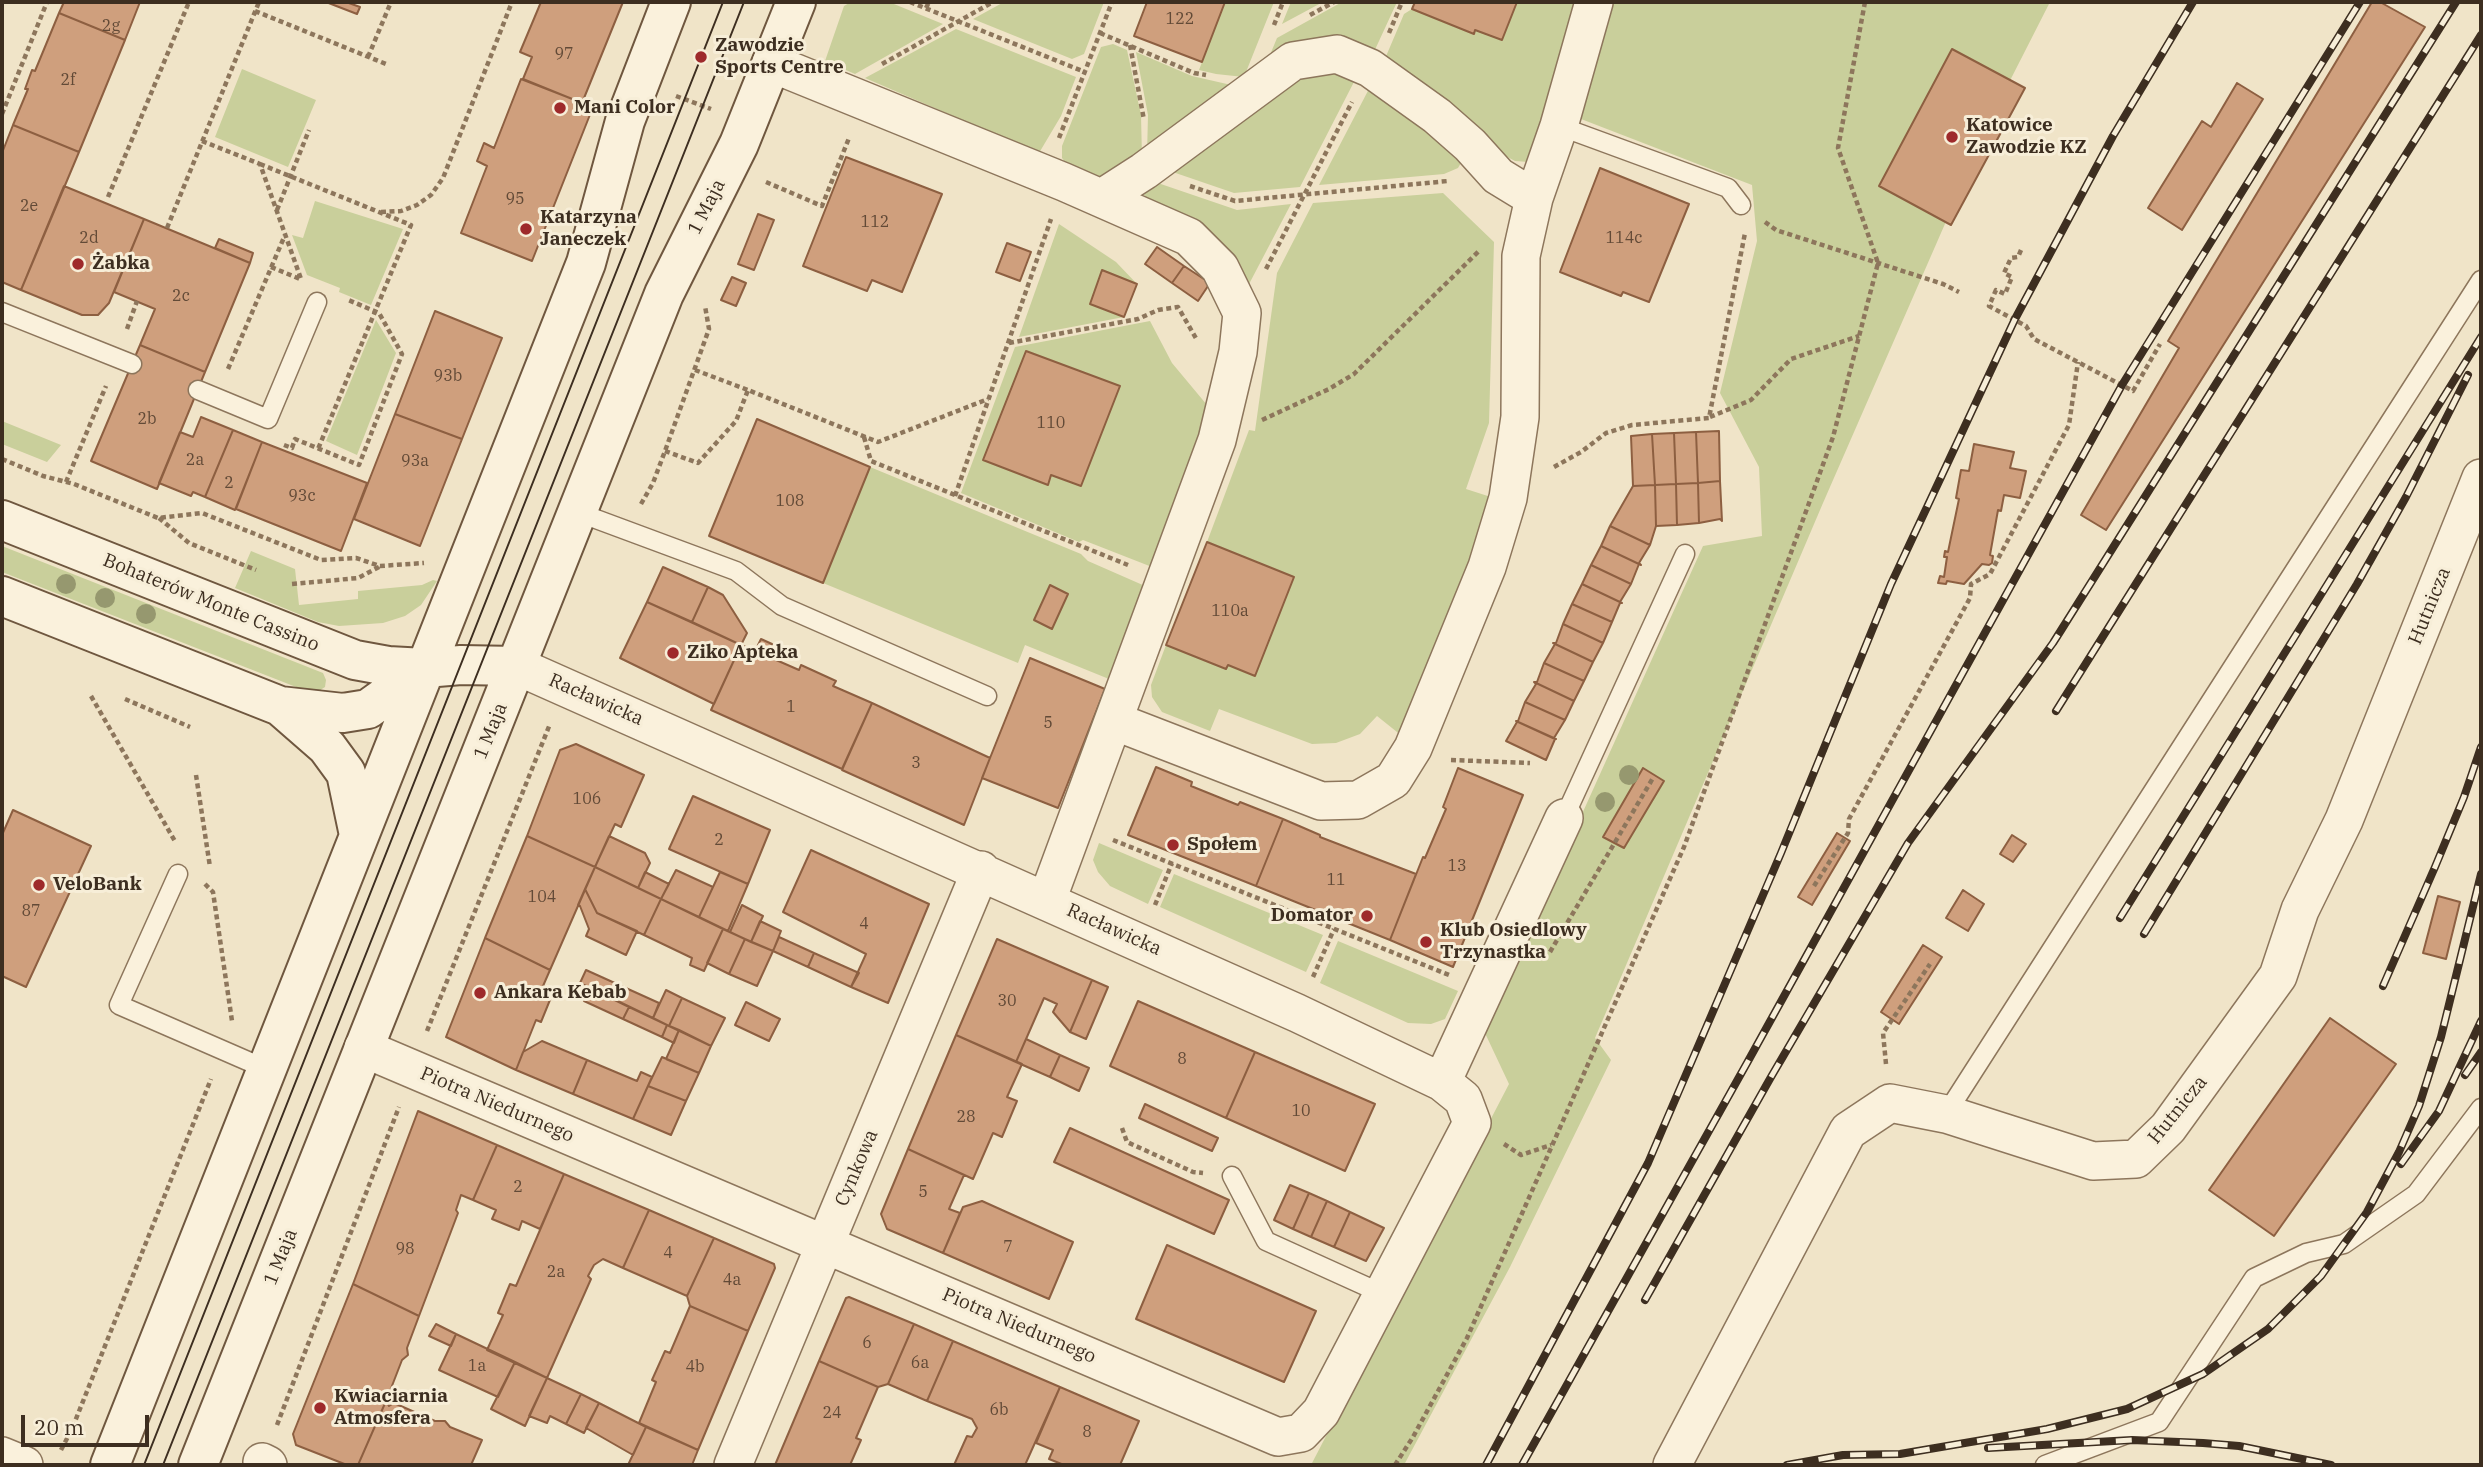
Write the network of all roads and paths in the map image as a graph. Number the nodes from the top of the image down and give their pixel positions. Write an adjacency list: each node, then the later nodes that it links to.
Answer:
1 (47, 2): 27 (path)
2 (189, 2): 39 (path)
3 (259, 2): 15 (path)
4 (391, 2): 19 (path)
5 (512, 2): 44 (path)
6 (671, 2): 25 (street)
7 (796, 2): 20 (street, 1 Maja)
8 (909, 2): 14 (path)
9 (929, 2): 14 (path)
10 (993, 2): 16 (path)
11 (1112, 2): 17 (path)
12 (1594, 2): 29 (street)
13 (1865, 2): 49 (path)
14 (926, 8): 16 (path)
15 (255, 11): 19 (path); 31 (path)
16 (958, 21): 23 (path); 26 (path)
17 (1100, 33): 18 (path); 23 (path)
18 (1130, 45): 24 (path); 33 (path)
19 (368, 57): 21 (path)
20 (771, 63): 26 (street); 28 (street, 1 Maja)
21 (386, 64)
22 (1370, 68): 33 (street); 35 (street); 38 (path)
23 (1085, 72): 36 (path)
24 (1217, 77)
25 (639, 82): 28 (path); 94 (street)
26 (852, 94): 36 (street); 37 (path)
27 (2, 114)
28 (748, 124): 82 (street, 1 Maja)
29 (1559, 126): 41 (street); 42 (lane)
30 (309, 130): 34 (path)
31 (202, 141): 32 (path); 45 (path)
32 (260, 164): 34 (path); 43 (path)
33 (1144, 170): 38 (path); 40 (street)
34 (290, 176): 43 (path); 44 (path)
35 (1498, 176): 38 (path); 41 (street)
36 (1055, 178): 40 (street); 62 (path)
37 (758, 179)
38 (1304, 194): 51 (path)
39 (108, 197)
40 (1102, 198): 69 (street)
41 (1534, 198): 80 (street)
42 (1741, 205): 49 (path); 72 (path)
43 (277, 210): 46 (path)
44 (378, 212): 58 (path)
45 (167, 228)
46 (285, 234): 50 (path); 50 (path)
47 (1482, 249): 74 (path)
48 (2021, 250): 64 (path)
49 (1878, 263): 53 (path); 60 (path)
50 (271, 267): 70 (path)
51 (1264, 273)
52 (2481, 280): 133 (lane)
53 (1959, 292)
54 (338, 295): 58 (path)
55 (704, 299): 66 (path)
56 (137, 301): 61 (path)
57 (317, 302): 70 (lane)
58 (374, 311): 76 (path); 76 (path)
59 (2, 312): 65 (lane)
60 (1859, 336): 72 (path); 145 (path)
61 (125, 340)
62 (1008, 344): 69 (path); 71 (path)
63 (2160, 344): 64 (path)
64 (2078, 362): 117 (path)
65 (132, 364)
66 (695, 370): 68 (path); 77 (path)
67 (198, 390): 70 (lane)
68 (748, 390): 73 (path); 77 (path)
69 (1228, 392): 74 (street)
70 (215, 398)
71 (988, 399): 73 (path); 81 (path)
72 (1709, 418): 80 (path)
73 (864, 436): 81 (path)
74 (1217, 440): 90 (street)
75 (279, 443): 76 (path)
76 (318, 449)
77 (665, 451): 85 (path)
78 (2, 459): 83 (path)
79 (2481, 478): 133 (street, Hutnicza)
80 (1511, 480): 102 (street)
81 (955, 496): 90 (path)
82 (578, 512): 85 (lane); 93 (street, 1 Maja)
83 (158, 518): 88 (path); 89 (path)
84 (2, 520): 94 (street, Bohaterów Monte Cassino)
85 (625, 530): 96 (lane)
86 (1685, 554): 106 (lane)
87 (434, 559): 88 (path)
88 (380, 566): 91 (path)
89 (256, 570)
90 (1166, 581): 100 (street)
91 (292, 584)
92 (2, 596): 98 (street)
93 (517, 666): 94 (street, Bohaterów Monte Cassino); 112 (street, Racławicka); 127 (street, 1 Maja)
94 (425, 668): 98 (street); 108 (street)
95 (91, 696): 110 (path)
96 (987, 696)
97 (125, 699): 101 (path)
98 (280, 706): 108 (street)
99 (555, 716): 126 (path)
100 (1114, 721): 102 (street); 119 (street)
101 (190, 727)
102 (1413, 748): 103 (path)
103 (1530, 763)
104 (196, 775): 118 (path)
105 (1653, 778): 107 (path)
106 (1564, 818): 130 (street)
107 (1619, 834)
108 (359, 835): 129 (street)
109 (1122, 844): 111 (path)
110 (178, 847)
111 (1172, 863): 120 (path); 121 (path)
112 (981, 870): 119 (street, Racławicka); 136 (street, Cynkowa)
113 (1588, 872): 115 (path)
114 (177, 874): 128 (lane)
115 (1595, 876)
116 (203, 882): 118 (path)
117 (1814, 886)
118 (213, 892): 128 (path)
119 (1047, 900): 124 (street, Racławicka)
120 (1156, 902)
121 (1334, 929): 123 (path); 124 (path)
122 (1930, 964): 125 (path)
123 (1457, 978)
124 (1297, 1013): 130 (street, Racławicka)
125 (1883, 1033)
126 (423, 1038)
127 (363, 1048): 136 (street, Piotra Niedurnego); 143 (street, 1 Maja)
128 (222, 1051): 129 (lane); 138 (path)
129 (266, 1069): 142 (street)
130 (1441, 1082): 137 (street, Piotra Niedurnego)
131 (400, 1103): 140 (path)
132 (2481, 1108): 147 (lane)
133 (1946, 1114): 146 (street, Hutnicza)
134 (1122, 1128): 135 (path)
135 (1232, 1177): 137 (lane)
136 (826, 1243): 137 (street, Piotra Niedurnego); 144 (street, Cynkowa)
137 (1383, 1294)
138 (58, 1455)
139 (2, 1456): 141 (street)
140 (265, 1464)
141 (24, 1465)
142 (110, 1465)
143 (198, 1465)
144 (733, 1465)
145 (1395, 1465)
146 (1672, 1465)
147 (2045, 1465)

